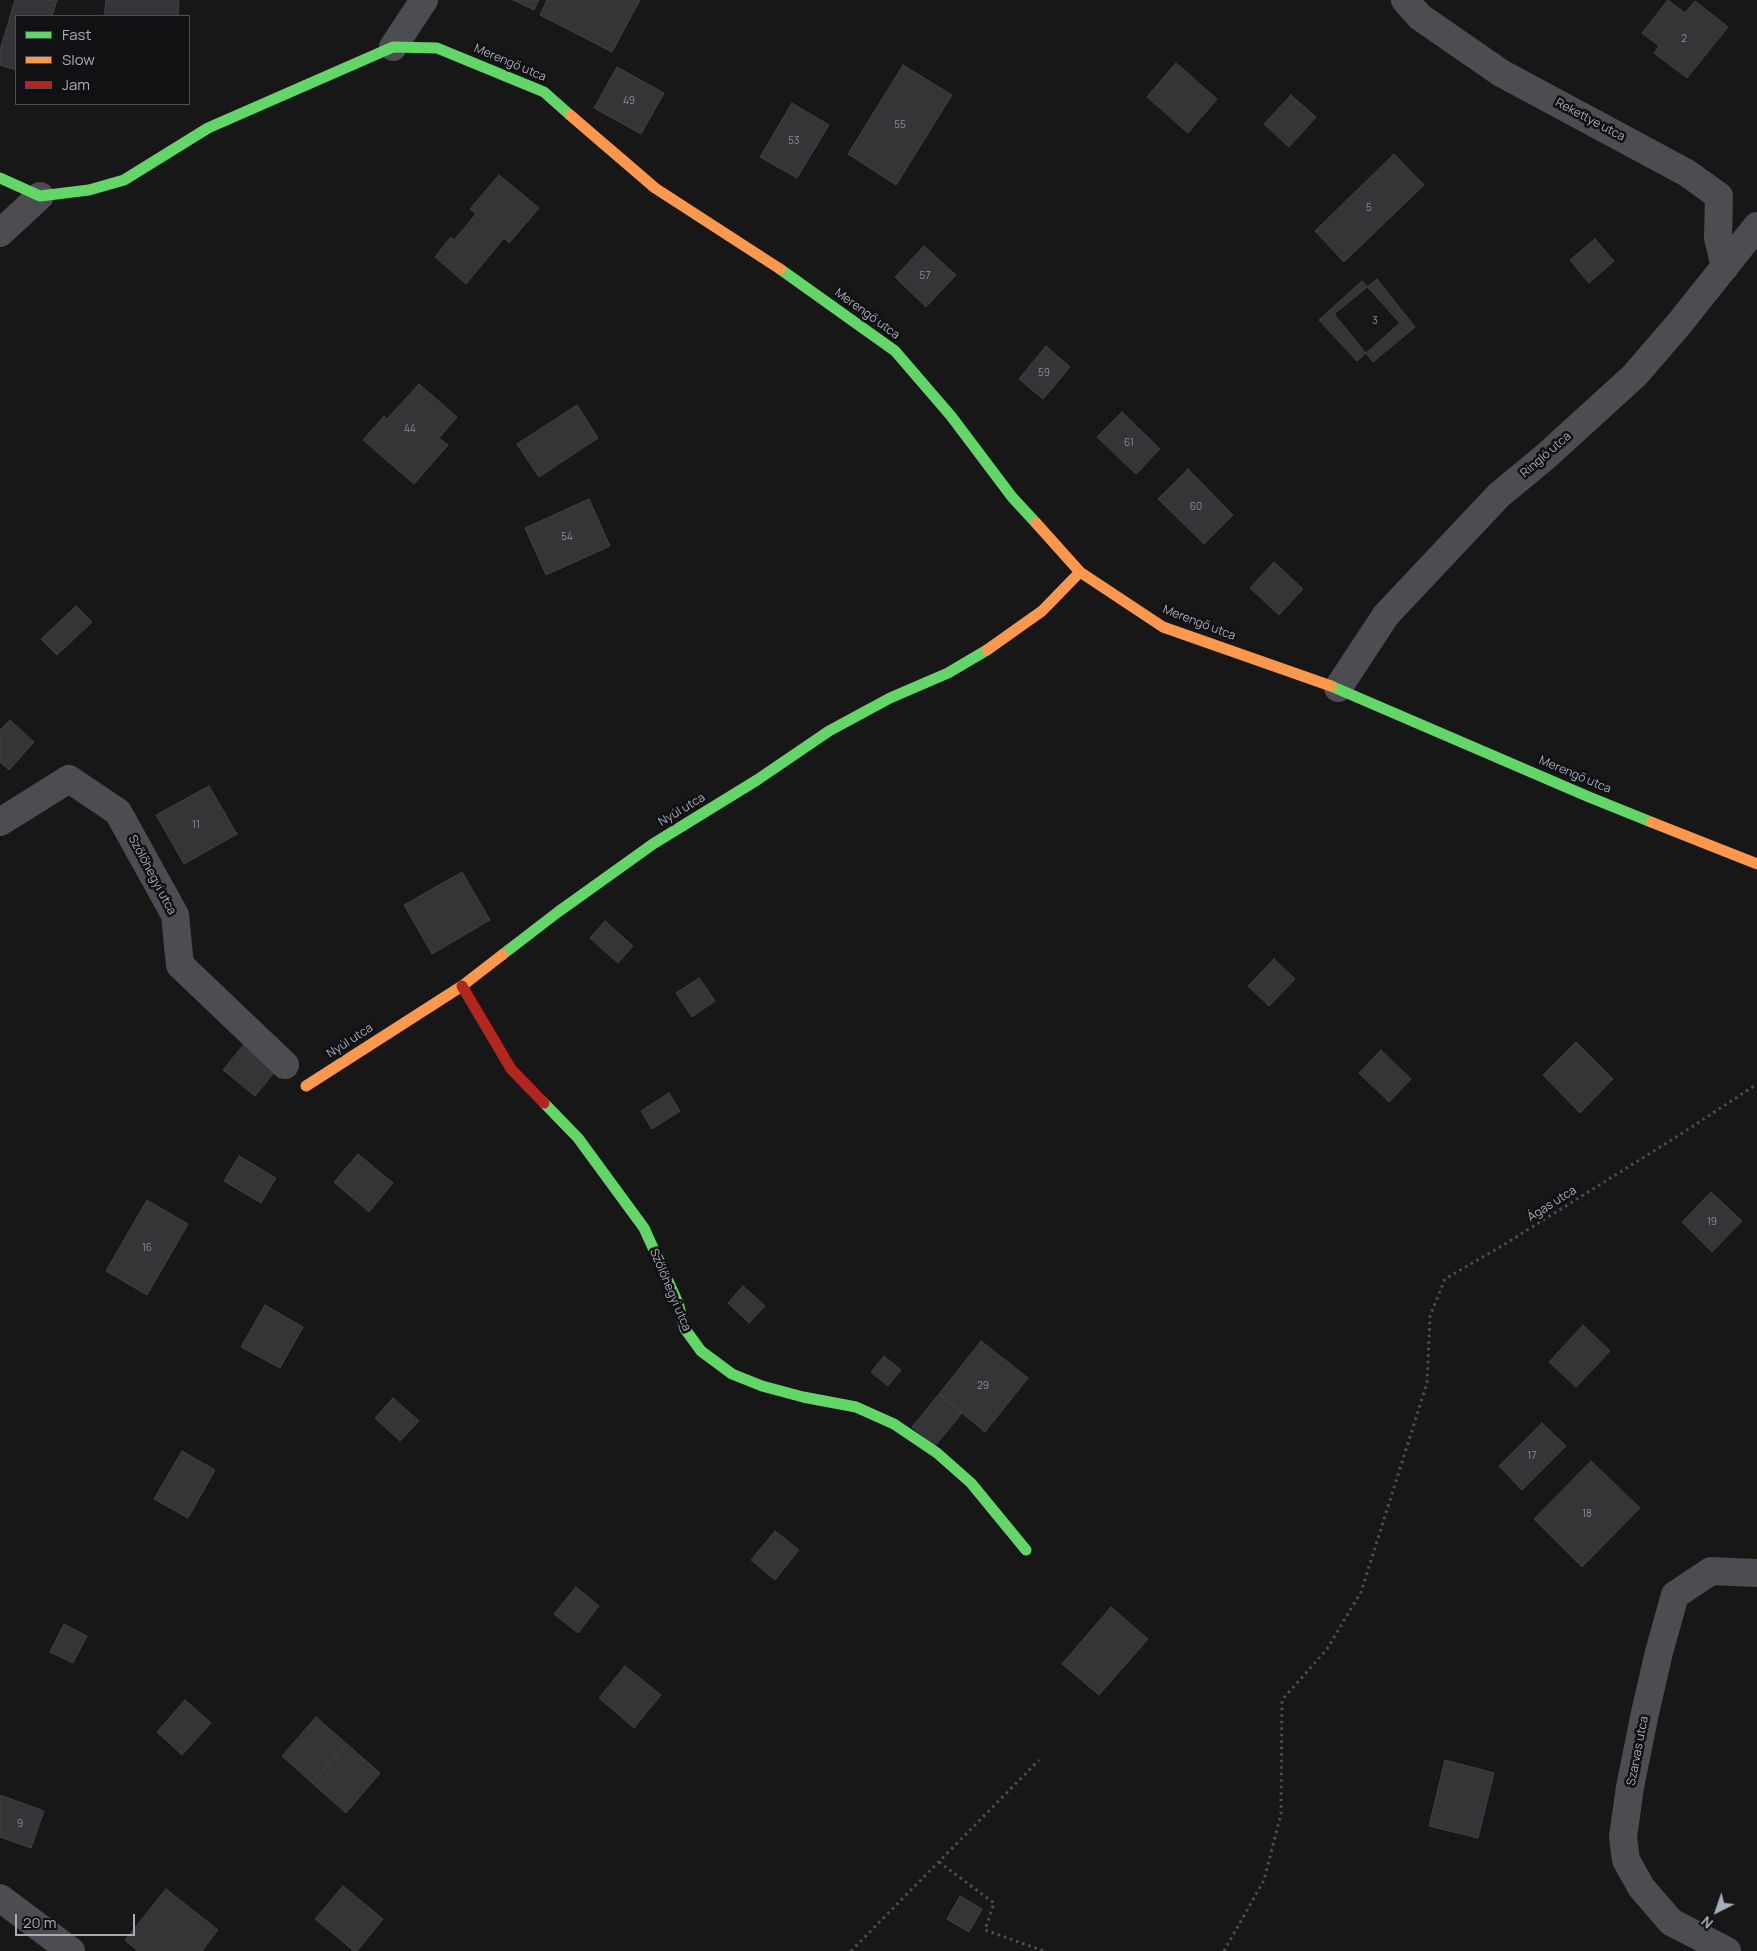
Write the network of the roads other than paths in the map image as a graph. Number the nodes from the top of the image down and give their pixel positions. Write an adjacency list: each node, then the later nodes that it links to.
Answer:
1 (424, 0): 3 (street)
2 (1405, 0): 8 (street, Rekettye utca)
3 (393, 47): 5 (street, Merengő utca); 9 (street, Merengő utca)
4 (0, 178): 5 (street)
5 (40, 196): 7 (street)
6 (1757, 226): 8 (street, Ringló utca)
7 (0, 233)
8 (1725, 267): 10 (street, Ringló utca)
9 (1080, 572): 10 (street, Merengő utca); 13 (street, Nyúl utca)
10 (1338, 688): 12 (street, Merengő utca)
11 (0, 822): 14 (street, Szőlőhegyi utca)
12 (1757, 864)
13 (462, 986): 15 (street, Nyúl utca); 16 (street, Szőlőhegyi utca)
14 (285, 1065)
15 (306, 1086)
16 (1026, 1550)
17 (1757, 1573): 20 (street, Szarvas utca)
18 (0, 1898): 19 (street)
19 (71, 1951)
20 (1727, 1951)

